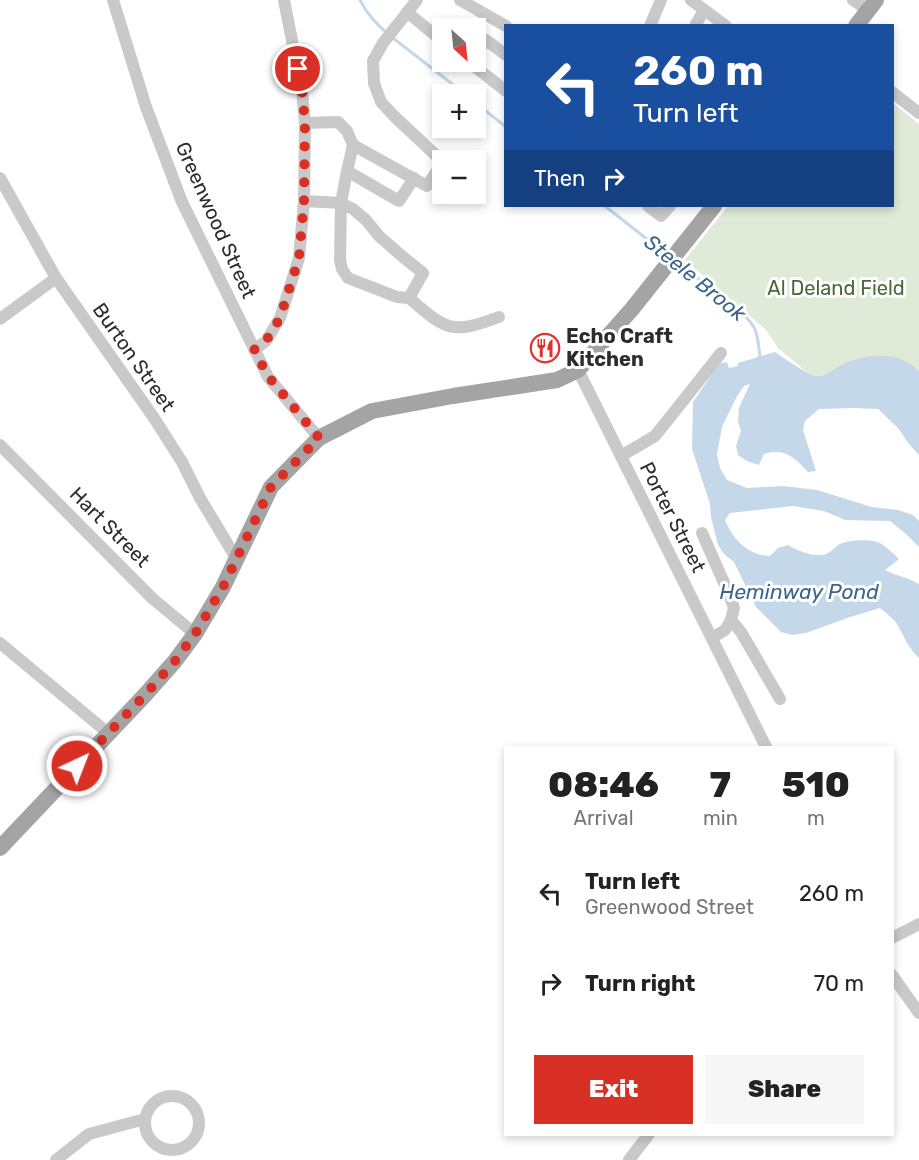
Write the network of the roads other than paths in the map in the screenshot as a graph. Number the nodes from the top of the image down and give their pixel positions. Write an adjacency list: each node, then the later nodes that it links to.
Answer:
1 (113, 0): 39 (street, Greenwood Street)
2 (284, 0): 23 (street)
3 (417, 0): 10 (street)
4 (460, 0): 15 (street)
5 (661, 0): 11 (street)
6 (691, 0): 9 (street)
7 (853, 0): 8 (street)
8 (872, 5): 14 (main road)
9 (704, 10): 12 (street); 13 (street)
10 (407, 12): 16 (street); 25 (street)
11 (651, 24)
12 (696, 24)
13 (723, 24)
14 (858, 24)
15 (504, 25)
16 (432, 32)
17 (486, 40): 18 (street)
18 (504, 54)
19 (482, 72): 20 (street)
20 (504, 89)
21 (894, 94): 22 (street)
22 (919, 113)
23 (305, 123): 24 (street); 30 (street)
24 (353, 145): 26 (street); 28 (street)
25 (432, 152)
26 (347, 171): 28 (street); 31 (street)
27 (0, 178): 35 (street, Burton Street)
28 (414, 178): 29 (street)
29 (432, 179)
30 (304, 201): 31 (street); 39 (street)
31 (341, 203): 36 (street); 36 (street)
32 (649, 207): 33 (street)
33 (669, 207)
34 (713, 207): 41 (main road)
35 (56, 278): 38 (street); 46 (street, Burton Street)
36 (409, 298): 37 (street)
37 (499, 318)
38 (0, 319)
39 (254, 350): 42 (street, Greenwood Street)
40 (721, 353): 44 (street)
41 (578, 370): 42 (main road); 44 (street, Porter Street)
42 (319, 438): 46 (main road)
43 (0, 445): 48 (street, Hart Street)
44 (621, 456): 49 (street, Porter Street)
45 (702, 533): 47 (street)
46 (236, 558): 48 (main road)
47 (731, 620): 49 (street); 51 (street)
48 (195, 634): 52 (main road)
49 (712, 638): 53 (street, Porter Street)
50 (0, 643): 52 (street)
51 (780, 699)
52 (108, 733): 54 (main road)
53 (766, 746)
54 (0, 848)
55 (919, 924): 56 (street)
56 (894, 937)
57 (894, 978): 58 (street)
58 (919, 1013)
59 (146, 1119): 59 (street); 61 (street)
60 (648, 1136): 62 (street)
61 (56, 1160)
62 (630, 1160)

